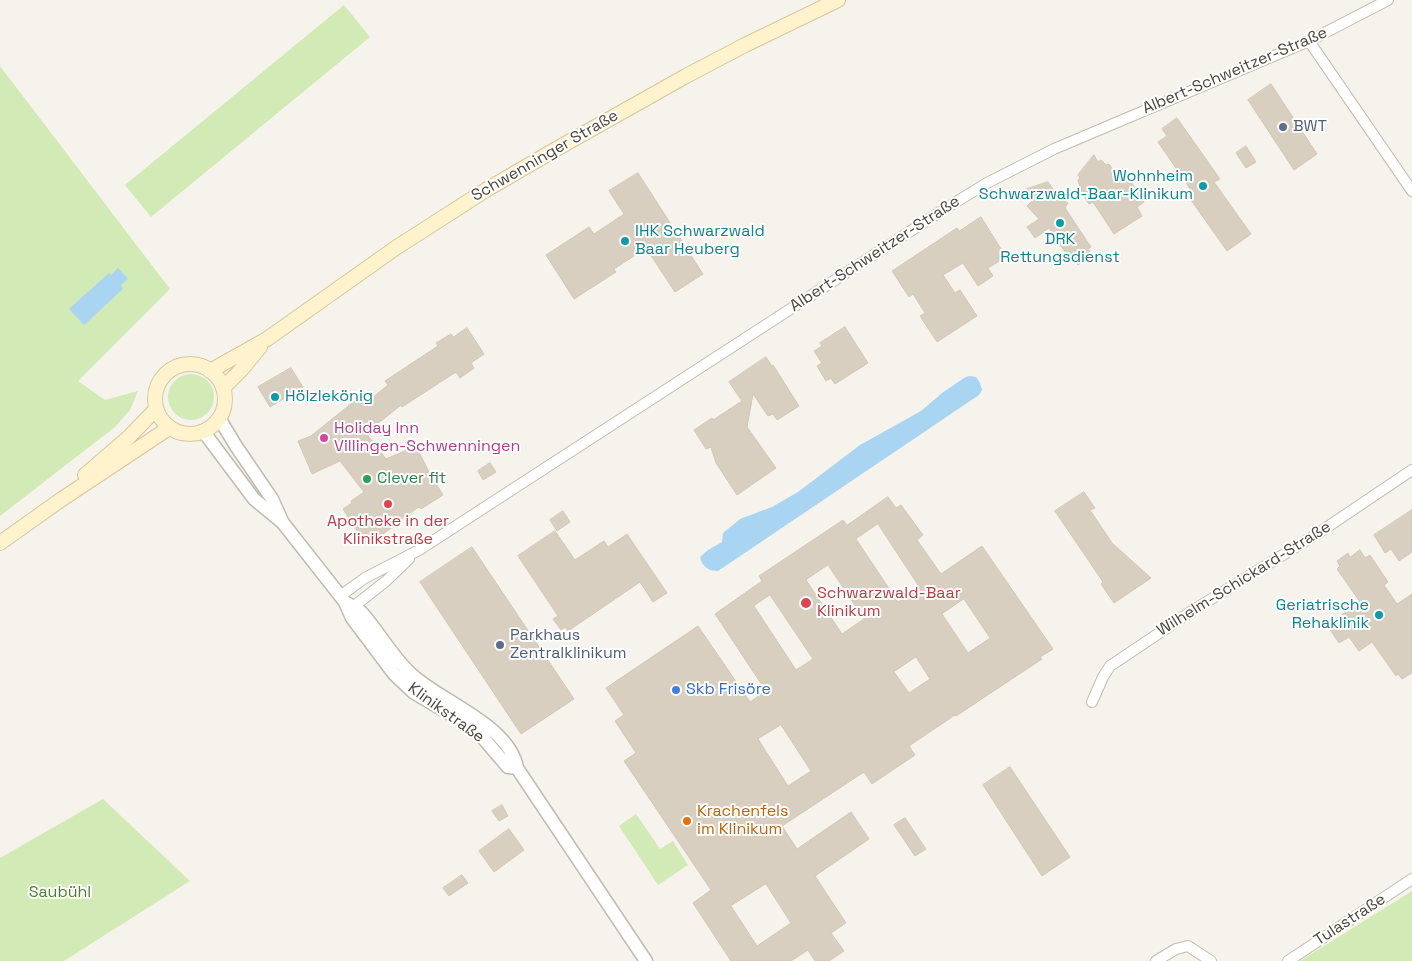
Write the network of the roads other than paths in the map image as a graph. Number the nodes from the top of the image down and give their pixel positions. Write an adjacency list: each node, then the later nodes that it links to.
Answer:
1 (838, 0): 5 (main road, Schwenninger Straße)
2 (1388, 0): 3 (street, Albert-Schweitzer-Straße)
3 (1309, 41): 4 (street); 16 (street, Albert-Schweitzer-Straße)
4 (1412, 191)
5 (267, 339): 6 (main road, Schwenninger Straße); 7 (main road, Schwenninger Straße)
6 (210, 370): 7 (main road); 8 (main road)
7 (223, 388): 9 (main road)
8 (156, 410): 10 (main road); 13 (main road)
9 (219, 418): 11 (main road); 14 (street, Klinikstraße)
10 (169, 428): 11 (main road); 13 (main road)
11 (203, 431): 14 (street, Klinikstraße)
12 (1412, 470): 18 (street, Wilhelm-Schickard-Straße)
13 (62, 499): 15 (main road)
14 (283, 523): 17 (street, Klinikstraße)
15 (0, 543)
16 (419, 550): 17 (street, Albert-Schweitzer-Straße); 17 (street, Albert-Schweitzer-Straße)
17 (346, 602): 20 (street, Klinikstraße)
18 (1092, 702)
19 (1412, 880): 23 (street, Tulastraße)
20 (646, 961)
21 (1156, 961): 22 (street)
22 (1211, 961)
23 (1288, 961)

